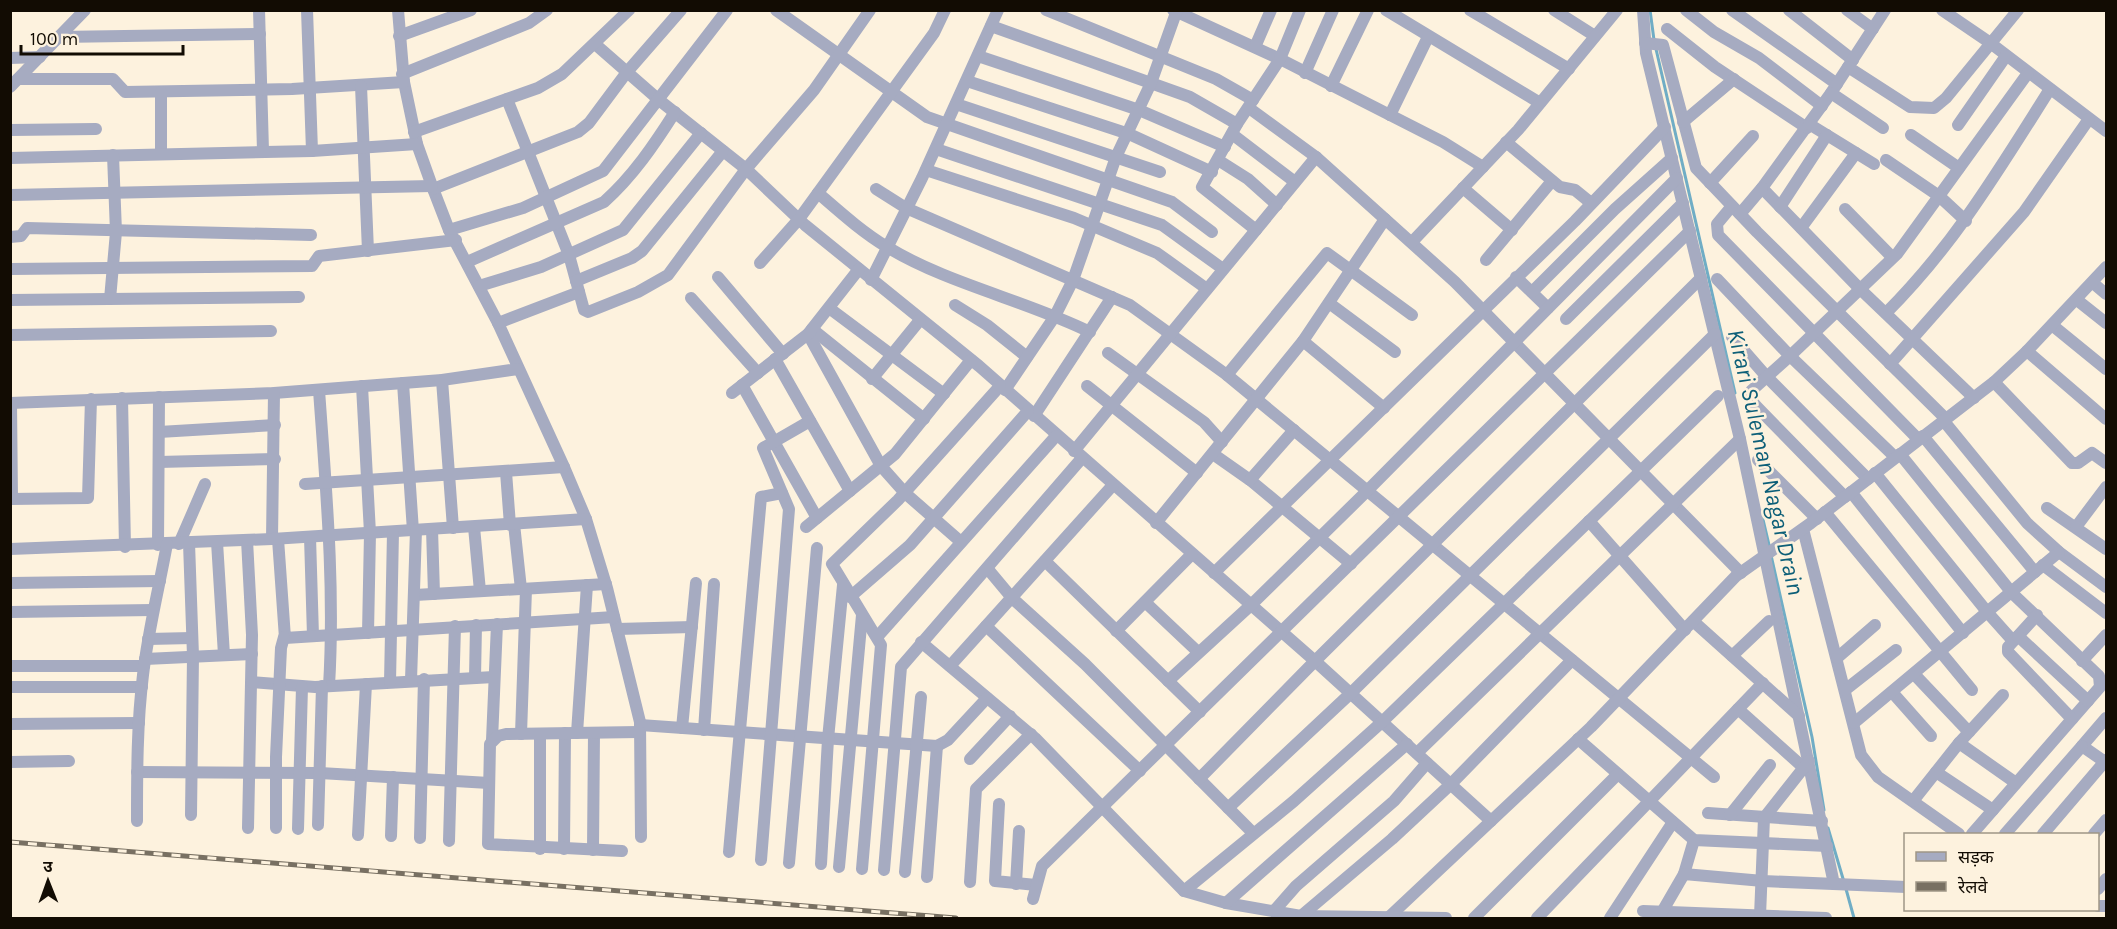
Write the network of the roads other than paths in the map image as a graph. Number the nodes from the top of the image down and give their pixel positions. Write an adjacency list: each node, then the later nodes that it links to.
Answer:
1 (85, 10): 38 (street)
2 (260, 10): 35 (street)
3 (307, 10): 63 (street)
4 (398, 10): 36 (street)
5 (471, 10): 36 (street)
6 (547, 10): 56 (street)
7 (630, 10): 42 (street)
8 (681, 10): 53 (street)
9 (727, 10): 70 (street)
10 (776, 10): 44 (street)
11 (870, 10): 44 (street)
12 (945, 10): 68 (street)
13 (998, 10): 32 (street)
14 (1046, 10): 46 (street)
15 (1271, 10): 43 (street)
16 (1300, 10): 50 (street)
17 (1333, 10): 54 (street)
18 (1368, 10): 62 (street)
19 (1386, 10): 39 (street)
20 (1470, 10): 52 (street)
21 (1554, 10): 37 (street)
22 (1617, 10): 37 (street)
23 (1642, 10): 41 (street)
24 (1686, 10): 74 (street)
25 (1732, 10): 64 (street)
26 (1789, 10): 51 (street)
27 (1847, 10): 34 (street)
28 (1885, 10): 34 (street)
29 (1942, 10): 40 (street)
30 (2018, 10): 40 (street)
31 (1175, 11): 43 (street); 46 (street)
32 (991, 26): 45 (street); 60 (street)
33 (1667, 29): 57 (street)
34 (1873, 29): 51 (street)
35 (260, 34): 38 (street); 66 (street)
36 (399, 36): 56 (street)
37 (1595, 36): 52 (street)
38 (59, 37): 48 (street)
39 (1428, 37): 71 (street); 77 (street)
40 (1989, 42): 47 (street); 51 (street)
41 (1652, 43): 79 (street); 83 (street)
42 (596, 44): 53 (street); 69 (street)
43 (1255, 48): 50 (street)
44 (838, 56): 68 (street); 113 (street)
45 (978, 56): 58 (street); 75 (street)
46 (1160, 56): 60 (street); 73 (street)
47 (2006, 56): 55 (street); 81 (street)
48 (40, 57): 49 (street); 59 (street)
49 (10, 58)
50 (1280, 59): 54 (street); 73 (street)
51 (1850, 63): 64 (street)
52 (1569, 69): 71 (street)
53 (627, 72): 70 (street); 104 (street)
54 (1305, 73): 62 (street)
55 (2028, 73): 65 (street); 112 (street)
56 (403, 78): 61 (street); 94 (street)
57 (1734, 79): 79 (street); 82 (street)
58 (967, 81): 72 (street); 90 (street)
59 (14, 83): 67 (street)
60 (1151, 83): 75 (street); 86 (street)
61 (362, 86): 63 (street); 97 (street)
62 (1331, 86): 77 (street)
63 (310, 88): 66 (street); 100 (street)
64 (1834, 88): 74 (street); 84 (street)
65 (2050, 89): 78 (street); 142 (street)
66 (261, 90): 67 (street); 99 (street)
67 (161, 92): 102 (street)
68 (891, 93): 80 (street); 128 (street)
69 (507, 99): 94 (street); 104 (street)
70 (659, 100): 76 (street); 131 (street)
71 (1540, 103): 95 (street)
72 (957, 104): 80 (street); 107 (street)
73 (1251, 104): 86 (street); 106 (street)
74 (1822, 106): 82 (street)
75 (1139, 110): 90 (street); 96 (street)
76 (675, 112): 89 (street); 143 (street)
77 (1390, 115): 111 (street)
78 (2089, 119): 88 (street); 209 (street)
79 (1683, 122): 121 (street)
80 (947, 125): 98 (street); 118 (street)
81 (1958, 125)
82 (1808, 126): 91 (street); 125 (street)
83 (1665, 127): 109 (street); 133 (street)
84 (1883, 128)
85 (96, 129): 87 (street)
86 (1235, 129): 96 (street); 120 (street)
87 (10, 130)
88 (2106, 131)
89 (700, 133): 101 (street); 157 (street)
90 (1129, 134): 107 (street); 116 (street)
91 (1827, 135): 103 (street); 136 (street)
92 (1911, 135): 112 (street)
93 (1753, 136): 121 (street)
94 (416, 138): 97 (street); 123 (street)
95 (1506, 142): 111 (street); 119 (street)
96 (1225, 147): 110 (street)
97 (363, 148): 100 (street); 122 (street)
98 (936, 149): 114 (street); 134 (street)
99 (263, 151): 100 (street); 102 (street)
100 (312, 151)
101 (723, 151): 113 (street); 176 (street)
102 (161, 153): 105 (street)
103 (1856, 153): 130 (street); 145 (street)
104 (527, 154): 123 (street); 131 (street)
105 (113, 155): 108 (street); 127 (street)
106 (1316, 156): 120 (street); 141 (street)
107 (1116, 157): 115 (street); 118 (street)
108 (10, 158)
109 (1672, 158): 117 (street); 179 (street)
110 (1218, 160): 116 (street); 135 (street)
111 (1484, 166): 124 (street)
112 (1959, 168): 130 (street)
113 (746, 169): 140 (street); 176 (street)
114 (926, 170): 137 (street); 144 (street)
115 (1160, 172)
116 (1212, 172): 146 (street)
117 (1677, 178): 132 (street); 190 (street)
118 (1109, 181): 134 (street); 150 (street)
119 (1552, 181): 133 (street); 147 (street)
120 (1295, 182): 135 (street)
121 (1710, 183): 138 (street)
122 (364, 187): 123 (street); 127 (street); 156 (street)
123 (432, 188): 152 (street)
124 (1463, 188): 147 (street); 154 (street)
125 (1762, 188): 136 (street); 138 (street)
126 (876, 189): 137 (street)
127 (115, 193): 129 (street); 149 (street)
128 (818, 193): 140 (street); 155 (street)
129 (10, 195)
130 (1939, 196): 142 (street); 158 (street)
131 (546, 198): 143 (street); 152 (street)
132 (1683, 203): 148 (street); 196 (street)
133 (1591, 204): 169 (street)
134 (1101, 205): 144 (street); 166 (street)
135 (1277, 205): 146 (street)
136 (1780, 207): 145 (street)
137 (906, 208): 155 (street); 173 (street)
138 (1736, 210): 191 (street); 204 (street)
139 (1845, 210): 158 (street)
140 (799, 219): 161 (street); 165 (street)
141 (1385, 219): 154 (street); 167 (street)
142 (1966, 221): 193 (street)
143 (556, 224): 157 (street); 160 (street)
144 (1092, 226): 173 (street); 178 (street)
145 (1801, 228): 177 (street)
146 (1256, 230): 166 (street)
147 (1512, 230): 159 (street)
148 (1690, 231): 170 (street); 224 (street)
149 (116, 232): 151 (street); 153 (street); 164 (street)
150 (1212, 232)
151 (311, 235)
152 (453, 235): 156 (street); 160 (street)
153 (10, 237)
154 (1412, 242): 192 (street)
155 (887, 247): 172 (street); 195 (street)
156 (368, 251): 164 (street)
157 (568, 255): 175 (street); 176 (street)
158 (1892, 257): 177 (street)
159 (1486, 260)
160 (467, 262): 175 (street)
161 (760, 263)
162 (2106, 267): 174 (street)
163 (10, 269): 164 (street)
164 (113, 269): 184 (street)
165 (859, 269): 172 (street); 189 (street)
166 (1223, 269): 178 (street)
167 (1351, 271): 187 (street); 194 (street); 226 (street)
168 (718, 277): 216 (street)
169 (1516, 277): 179 (street); 192 (street)
170 (1701, 278): 205 (street); 247 (street)
171 (1717, 279): 218 (street)
172 (871, 280): 197 (street)
173 (1073, 280): 182 (street); 195 (street)
174 (2093, 282): 180 (street); 186 (street)
175 (479, 286): 198 (street)
176 (578, 286): 198 (street)
177 (1859, 288): 191 (street); 193 (street)
178 (1207, 289): 207 (street)
179 (1532, 292): 190 (street)
180 (2106, 294)
181 (299, 297): 184 (street)
182 (1112, 297): 203 (street); 207 (street)
183 (691, 298): 223 (street)
184 (110, 299): 185 (street)
185 (10, 300)
186 (2077, 300): 199 (street); 200 (street)
187 (1329, 303): 210 (street); 213 (street)
188 (955, 305): 217 (street)
189 (829, 308): 202 (street); 215 (street)
190 (1548, 308): 211 (street)
191 (1837, 310): 204 (street); 220 (street)
192 (1482, 311): 211 (street); 249 (street)
193 (1886, 313): 209 (street)
194 (1412, 315)
195 (1055, 316): 203 (street); 217 (street)
196 (1566, 318)
197 (920, 320): 215 (street); 219 (street)
198 (498, 323): 221 (street)
199 (2106, 323)
200 (2052, 326): 212 (street); 222 (street)
201 (271, 331): 206 (street)
202 (810, 332): 216 (street); 228 (street); 272 (street)
203 (1090, 332): 250 (street)
204 (1814, 333): 218 (street); 259 (street)
205 (1715, 334): 260 (street); 261 (street)
206 (10, 335)
207 (1172, 335): 225 (street); 226 (street)
208 (1732, 337): 227 (street)
209 (1912, 339): 220 (street); 243 (street)
210 (1303, 341): 245 (street); 249 (street)
211 (1514, 344): 224 (street); 288 (street)
212 (2027, 351): 230 (street); 253 (street)
213 (1395, 352)
214 (1108, 353): 225 (street)
215 (892, 355): 228 (street); 239 (street)
216 (779, 356): 223 (street); 254 (street)
217 (1027, 357): 235 (street)
218 (1790, 357): 227 (street); 266 (street)
219 (971, 360): 235 (street); 239 (street)
220 (1890, 364): 252 (street)
221 (518, 369): 229 (street); 273 (street)
222 (2106, 369)
223 (758, 373): 232 (street)
224 (1545, 374): 247 (street); 298 (street)
225 (1136, 375): 248 (street); 263 (street)
226 (1227, 375): 245 (street)
227 (1766, 376): 278 (street); 291 (street)
228 (872, 379): 251 (street)
229 (442, 380): 231 (street); 277 (street)
230 (1994, 382): 243 (street); 271 (street)
231 (403, 383): 233 (street); 279 (street)
232 (742, 385): 238 (street); 262 (street)
233 (362, 386): 236 (street); 280 (street)
234 (1087, 386): 248 (street)
235 (1003, 388): 250 (street); 290 (street)
236 (319, 390): 237 (street); 282 (street)
237 (274, 393): 241 (street); 255 (street)
238 (732, 393)
239 (944, 394): 251 (street)
240 (1718, 396): 274 (street)
241 (159, 397): 242 (street); 257 (street)
242 (122, 398): 244 (street); 322 (street)
243 (1974, 398): 252 (street)
244 (92, 399): 246 (street); 292 (street)
245 (1257, 400): 256 (street); 263 (street)
246 (11, 403): 292 (street)
247 (1575, 404): 260 (street); 321 (street)
248 (1111, 406): 264 (street); 276 (street)
249 (1384, 408): 268 (street)
250 (1031, 414): 258 (street); 297 (street)
251 (924, 419): 272 (street)
252 (1944, 419): 259 (street); 326 (street)
253 (2106, 419)
254 (810, 422): 262 (street); 287 (street)
255 (275, 425): 257 (street); 267 (street)
256 (1294, 430): 268 (street); 281 (street)
257 (159, 432): 270 (street)
258 (1056, 436): 264 (street); 319 (street)
259 (1920, 437): 266 (street); 333 (street)
260 (1610, 439): 274 (street); 336 (street)
261 (1740, 439): 293 (street); 327 (street)
262 (774, 442): 289 (street); 299 (street)
263 (1222, 442): 265 (street)
264 (1078, 454): 285 (street); 332 (street)
265 (1213, 454): 276 (street); 281 (street)
266 (1898, 455): 278 (street); 347 (street)
267 (275, 459): 270 (street); 316 (street)
268 (1330, 460): 288 (street); 294 (street)
269 (1758, 460): 296 (street)
270 (159, 462): 320 (street)
271 (2106, 463)
272 (881, 466): 287 (street); 290 (street)
273 (564, 467): 275 (street); 300 (street)
274 (1640, 470): 293 (street); 301 (street)
275 (506, 472): 277 (street); 303 (street)
276 (1197, 473): 302 (street)
277 (448, 475): 279 (street); 307 (street)
278 (1872, 476): 291 (street); 357 (street)
279 (409, 477): 280 (street); 310 (street)
280 (367, 479): 282 (street); 312 (street)
281 (1250, 480): 294 (street)
282 (326, 483): 284 (street); 313 (street)
283 (205, 484): 320 (street)
284 (304, 484)
285 (1113, 484): 302 (street); 330 (street)
286 (2106, 488): 306 (street)
287 (850, 491): 299 (street)
288 (1367, 491): 298 (street); 315 (street)
289 (783, 493): 439 (street); 445 (street)
290 (905, 493): 297 (street); 343 (street)
291 (1848, 494): 296 (street); 378 (street)
292 (11, 499)
293 (1673, 503): 329 (street); 335 (street)
294 (1282, 506): 315 (street); 334 (street)
295 (2047, 508): 306 (street)
296 (1821, 515): 308 (street); 390 (street)
297 (934, 517): 319 (street); 350 (street)
298 (1399, 517): 321 (street); 331 (street)
299 (817, 518): 305 (street)
300 (585, 519): 303 (street); 340 (street)
301 (1589, 521): 329 (street); 353 (street)
302 (1156, 523): 328 (street)
303 (512, 525): 304 (street); 345 (street)
304 (474, 527): 307 (street); 346 (street)
305 (806, 527)
306 (2076, 527): 325 (street)
307 (453, 528): 309 (street)
308 (1803, 529): 327 (street); 395 (street)
309 (432, 530): 310 (street); 348 (street)
310 (415, 531): 311 (street); 349 (street)
311 (393, 532): 312 (street); 373 (street)
312 (370, 533): 313 (street); 377 (street)
313 (330, 536): 314 (street); 379 (street)
314 (310, 537): 316 (street); 380 (street)
315 (1320, 538): 331 (street); 354 (street)
316 (275, 539): 317 (street); 382 (street)
317 (247, 540): 318 (street); 391 (street)
318 (217, 542): 320 (street); 392 (street)
319 (961, 542): 381 (street)
320 (173, 544): 322 (street); 337 (street); 383 (street)
321 (1434, 545): 336 (street); 397 (street)
322 (125, 546): 324 (street)
323 (817, 548): 447 (street)
324 (10, 549)
325 (2106, 549)
326 (2059, 552): 333 (street); 344 (street)
327 (1768, 553): 335 (street); 429 (street)
328 (1192, 554): 334 (street); 352 (street)
329 (1619, 555): 367 (street); 376 (street)
330 (1045, 561): 351 (street); 374 (street)
331 (1351, 564): 375 (street)
332 (987, 568): 351 (street); 387 (street)
333 (2039, 569): 347 (street); 358 (street)
334 (1214, 573): 354 (street)
335 (1741, 573): 367 (street)
336 (1471, 575): 353 (street); 420 (street)
337 (160, 581): 338 (street); 355 (street)
338 (10, 583)
339 (696, 583): 371 (street)
340 (606, 584): 342 (street); 364 (street)
341 (714, 584): 438 (street)
342 (587, 585): 345 (street); 361 (street)
343 (843, 585): 350 (street); 449 (street)
344 (2106, 587)
345 (524, 589): 346 (street); 363 (street)
346 (480, 591): 348 (street)
347 (2012, 593): 357 (street); 360 (street)
348 (434, 594): 349 (street)
349 (415, 595): 372 (street)
350 (850, 597): 359 (street)
351 (1012, 598): 370 (street); 458 (street)
352 (1145, 602): 374 (street); 389 (street)
353 (1506, 603): 376 (street); 432 (street)
354 (1251, 605): 375 (street); 389 (street)
355 (153, 610): 356 (street); 386 (street)
356 (10, 612)
357 (1988, 613): 378 (street); 384 (street)
358 (2106, 613)
359 (862, 615): 381 (street); 452 (street)
360 (2037, 615): 384 (street); 398 (street)
361 (584, 619): 363 (street); 364 (street); 441 (street)
362 (1769, 621): 394 (street)
363 (525, 623): 365 (street); 443 (street)
364 (616, 623): 371 (street); 436 (street)
365 (497, 624): 366 (street); 403 (street)
366 (476, 625): 369 (street); 404 (street)
367 (1689, 625): 394 (street); 423 (street)
368 (1875, 625): 395 (street)
369 (455, 626): 372 (street); 405 (street)
370 (986, 626): 401 (street); 470 (street)
371 (692, 627): 437 (street)
372 (415, 628): 373 (street); 406 (street)
373 (391, 630): 377 (street); 409 (street)
374 (1116, 631): 407 (street)
375 (1281, 632): 397 (street); 427 (street)
376 (1539, 632): 396 (street); 461 (street)
377 (368, 633): 379 (street)
378 (1963, 633): 390 (street)
379 (332, 635): 380 (street); 413 (street)
380 (313, 636): 382 (street)
381 (878, 636): 453 (street)
382 (284, 637): 411 (street)
383 (192, 638): 386 (street); 393 (street)
384 (2015, 638): 425 (street); 431 (street)
385 (2105, 638): 398 (street)
386 (148, 639): 399 (street)
387 (921, 642): 401 (street); 454 (street)
388 (1896, 651): 417 (street)
389 (1198, 652): 407 (street)
390 (1940, 652): 402 (street); 418 (street)
391 (252, 654): 392 (street); 408 (street)
392 (224, 655): 393 (street)
393 (193, 656): 399 (street); 472 (street)
394 (1732, 656): 410 (street)
395 (1837, 658): 417 (street)
396 (1572, 660): 423 (street); 487 (street)
397 (1315, 661): 420 (street); 483 (street)
398 (2082, 661): 425 (street)
399 (145, 662): 400 (street); 415 (street)
400 (10, 666)
401 (950, 666): 424 (street)
402 (1914, 674): 419 (street); 440 (street)
403 (494, 677): 404 (street); 451 (street)
404 (475, 678): 405 (street)
405 (454, 679): 406 (street); 484 (street)
406 (418, 680): 409 (street); 482 (street)
407 (1168, 681): 427 (street)
408 (252, 682): 411 (street); 474 (street)
409 (390, 682): 412 (street)
410 (1763, 683): 426 (street); 429 (street)
411 (280, 684): 416 (street); 475 (street)
412 (366, 684): 413 (street); 479 (street)
413 (326, 686): 416 (street); 477 (street)
414 (10, 687): 415 (street)
415 (142, 687): 433 (street)
416 (302, 687): 476 (street)
417 (1845, 690): 434 (street)
418 (1972, 690)
419 (1892, 692): 434 (street); 448 (street)
420 (1351, 693): 432 (street); 492 (street)
421 (2003, 694): 440 (street)
422 (921, 697): 457 (street)
423 (1619, 697): 450 (street); 462 (street)
424 (987, 698): 428 (street); 459 (street)
425 (2088, 700): 431 (street)
426 (1738, 709): 462 (street); 469 (street)
427 (1200, 712): 458 (street)
428 (1010, 716): 446 (street); 463 (street)
429 (1799, 716): 469 (street)
430 (2106, 718): 460 (street)
431 (2072, 719): 486 (street)
432 (1383, 722): 456 (street); 513 (street)
433 (140, 723): 435 (street); 471 (street)
434 (1854, 723): 489 (street)
435 (10, 724)
436 (640, 728): 437 (street); 442 (street); 516 (street)
437 (682, 728): 438 (street)
438 (704, 730): 439 (street)
439 (741, 732): 445 (street); 526 (street)
440 (1969, 732): 455 (street)
441 (571, 733): 442 (street); 444 (street); 523 (street)
442 (594, 733): 524 (street)
443 (521, 734): 444 (street); 451 (street)
444 (540, 734): 522 (street)
445 (769, 734): 447 (street); 527 (street)
446 (1031, 735): 491 (street); 537 (street)
447 (801, 736): 449 (street); 528 (street)
448 (1931, 736)
449 (828, 739): 452 (street); 529 (street)
450 (1578, 739): 478 (street); 498 (street)
451 (492, 740): 485 (street)
452 (852, 740): 453 (street); 530 (street)
453 (872, 742): 454 (street); 531 (street)
454 (895, 743): 457 (street); 532 (street)
455 (1959, 743): 473 (street); 486 (street)
456 (1407, 744): 461 (street); 544 (street)
457 (917, 745): 459 (street); 533 (street)
458 (1166, 745): 470 (street); 483 (street)
459 (937, 746): 535 (street)
460 (2082, 746): 465 (street); 510 (street)
461 (1417, 753): 467 (street)
462 (1692, 757): 481 (street); 488 (street)
463 (970, 759)
464 (69, 761): 466 (street)
465 (2106, 761): 511 (street)
466 (10, 762)
467 (1427, 763): 487 (street); 545 (street)
468 (1770, 765): 496 (street)
469 (1807, 765): 497 (street); 501 (street)
470 (1140, 771): 491 (street)
471 (137, 772): 472 (street); 500 (street)
472 (191, 772): 474 (street); 495 (street)
473 (1936, 772): 489 (street); 493 (street)
474 (250, 773): 475 (street); 504 (street)
475 (277, 773): 476 (street); 505 (street)
476 (299, 773): 477 (street); 506 (street)
477 (321, 773): 479 (street); 503 (street)
478 (1618, 774): 488 (street); 552 (street)
479 (359, 775): 480 (street); 514 (street)
480 (393, 777): 482 (street); 515 (street)
481 (1714, 777)
482 (422, 779): 484 (street); 517 (street)
483 (1199, 779): 492 (street)
484 (450, 781): 485 (street); 519 (street)
485 (489, 783): 522 (street)
486 (2016, 783): 493 (street)
487 (1451, 784): 498 (street); 548 (street)
488 (1650, 801): 502 (street); 553 (street)
489 (1913, 801): 508 (street)
490 (999, 804): 538 (street)
491 (1102, 807): 540 (street); 542 (street)
492 (1228, 808): 513 (street)
493 (1993, 810): 509 (street)
494 (1708, 813): 496 (street)
495 (191, 815)
496 (1730, 815): 497 (street)
497 (1764, 818): 501 (street); 520 (street)
498 (1491, 820): 549 (street)
499 (2106, 820): 512 (street)
500 (137, 821)
501 (1822, 821): 521 (street)
502 (1673, 822): 518 (street); 554 (street)
503 (318, 825)
504 (248, 828)
505 (276, 828)
506 (297, 829)
507 (1019, 831): 538 (street)
508 (1958, 833)
509 (1973, 833)
510 (2007, 833)
511 (2044, 833)
512 (2095, 833)
513 (1253, 834): 542 (street)
514 (358, 836)
515 (391, 836)
516 (641, 837)
517 (420, 838)
518 (1694, 840): 520 (street); 534 (street)
519 (449, 841)
520 (1764, 844): 521 (street); 536 (street)
521 (1827, 846): 539 (street)
522 (540, 849): 523 (street)
523 (564, 849): 524 (street)
524 (593, 850): 525 (street)
525 (622, 851)
526 (729, 852)
527 (761, 860)
528 (789, 863)
529 (820, 864)
530 (839, 867)
531 (862, 869)
532 (884, 870)
533 (905, 872)
534 (1684, 874): 536 (street); 547 (street)
535 (927, 877)
536 (1762, 881): 539 (street); 550 (street)
537 (970, 882)
538 (1016, 884): 540 (street)
539 (1841, 884): 541 (street)
540 (1036, 885): 543 (street)
541 (1904, 887)
542 (1184, 891): 544 (street)
543 (1033, 899)
544 (1226, 903): 545 (street)
545 (1274, 911): 548 (street)
546 (1643, 911): 547 (street)
547 (1662, 912): 550 (street)
548 (1301, 916): 549 (street)
549 (1390, 916): 551 (street)
550 (1760, 916): 555 (street)
551 (1446, 918)
552 (1474, 918)
553 (1537, 918)
554 (1610, 918)
555 (1826, 918)

